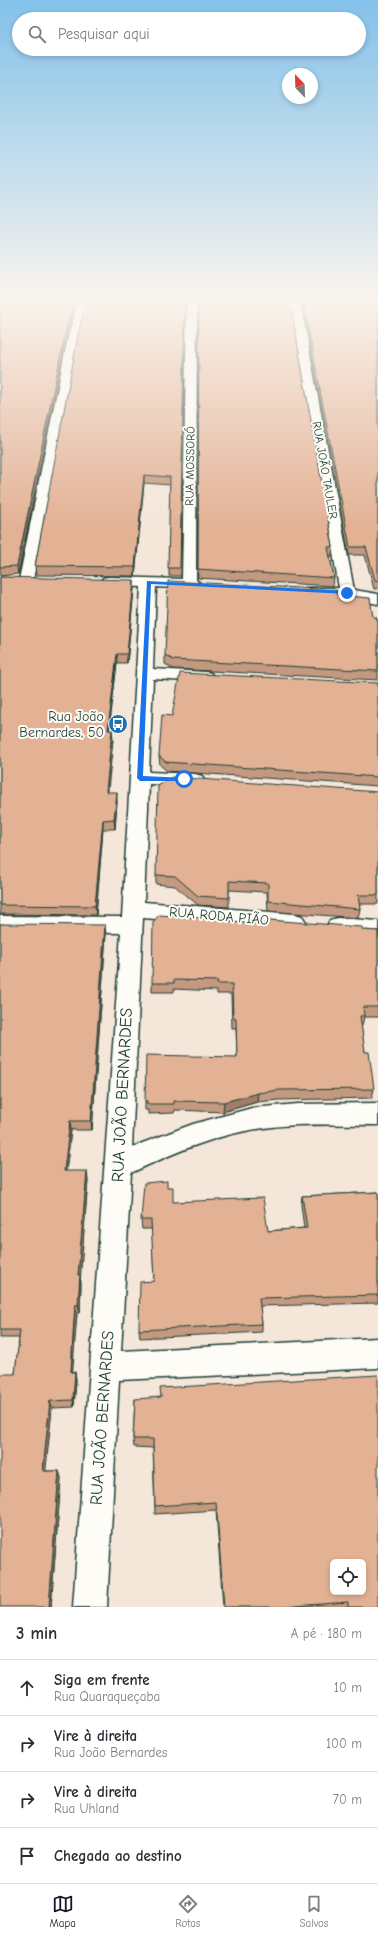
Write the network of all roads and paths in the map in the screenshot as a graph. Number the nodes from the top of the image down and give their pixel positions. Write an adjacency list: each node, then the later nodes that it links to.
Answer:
1 (64, 376): 4 (street)
2 (191, 376): 7 (street, RUA MOSSORÓ)
3 (310, 376): 10 (street, RUA JOÃO TAULER)
4 (41, 580)
5 (95, 581): 6 (street)
6 (149, 582): 7 (street); 12 (street, RUA JOÃO BERNARDES)
7 (189, 583): 8 (street)
8 (205, 584)
9 (292, 590): 10 (street)
10 (347, 593): 11 (street)
11 (378, 599)
12 (145, 674): 13 (street); 14 (street, RUA JOÃO BERNARDES)
13 (223, 678)
14 (140, 778): 15 (street); 16 (street, RUA JOÃO BERNARDES)
15 (215, 782)
16 (132, 917): 17 (street, RUA RODA PIÃO); 18 (street, RUA RODA PIÃO); 20 (street, RUA JOÃO BERNARDES)
17 (0, 924)
18 (378, 929)
19 (378, 1114): 20 (street)
20 (118, 1166): 22 (street, RUA JOÃO BERNARDES)
21 (378, 1353): 22 (street)
22 (105, 1366): 23 (street, RUA JOÃO BERNARDES)
23 (90, 1607)

